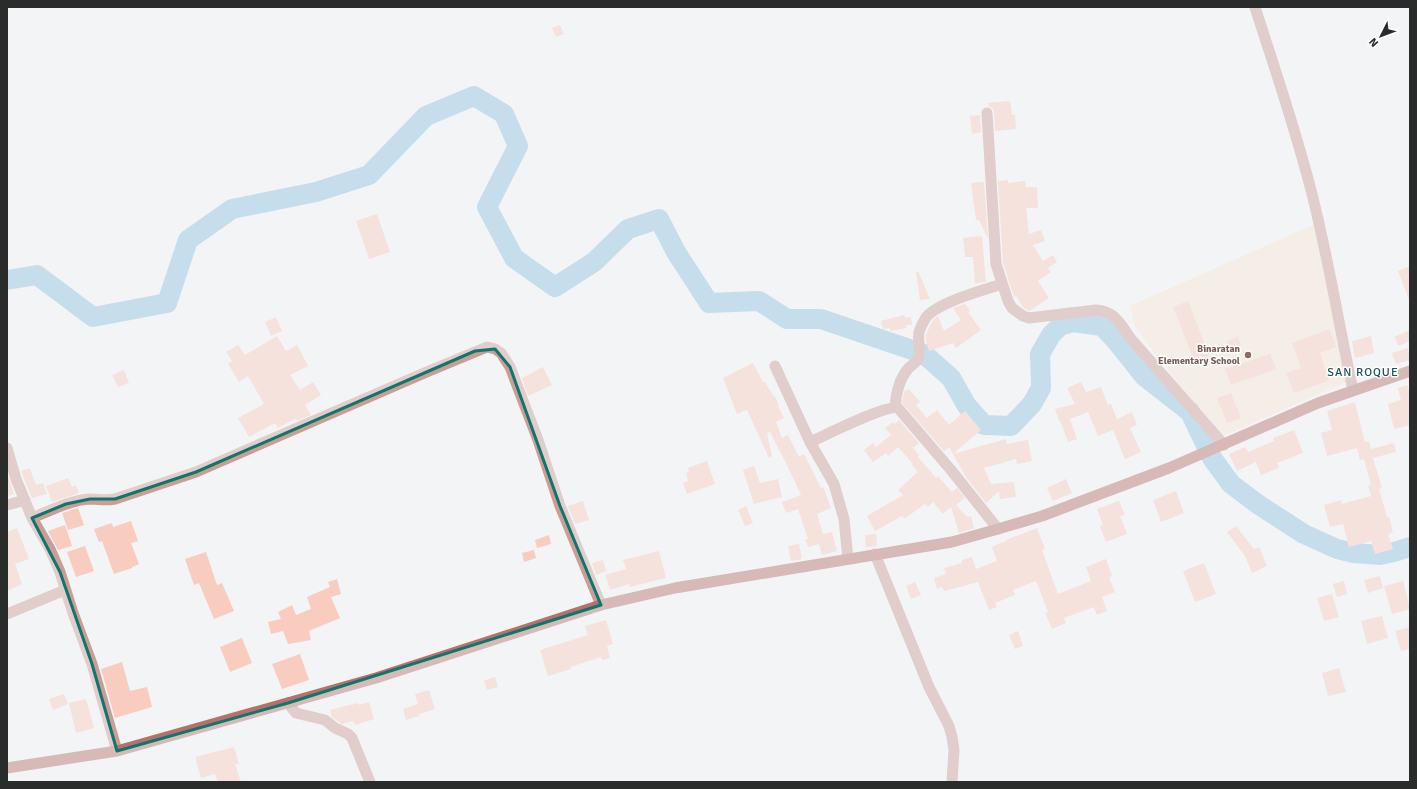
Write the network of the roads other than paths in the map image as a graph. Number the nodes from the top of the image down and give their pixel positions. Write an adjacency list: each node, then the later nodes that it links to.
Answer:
1 (1255, 7): 6 (street)
2 (987, 113): 3 (street)
3 (1002, 284): 7 (street); 9 (street)
4 (775, 366): 8 (street)
5 (1410, 371): 6 (main road)
6 (1353, 390): 9 (main road)
7 (895, 407): 8 (street); 14 (street)
8 (810, 442): 16 (street)
9 (1224, 445): 14 (main road)
10 (7, 448): 11 (street)
11 (24, 500): 12 (street); 13 (street)
12 (7, 505)
13 (32, 518): 17 (street); 18 (street)
14 (998, 529): 15 (main road)
15 (875, 554): 16 (main road); 24 (street)
16 (848, 559): 18 (main road)
17 (65, 590): 19 (street); 21 (street)
18 (601, 605): 20 (main road)
19 (7, 614)
20 (288, 704): 21 (main road); 23 (street)
21 (117, 751): 22 (main road)
22 (7, 768)
23 (370, 782)
24 (952, 782)

